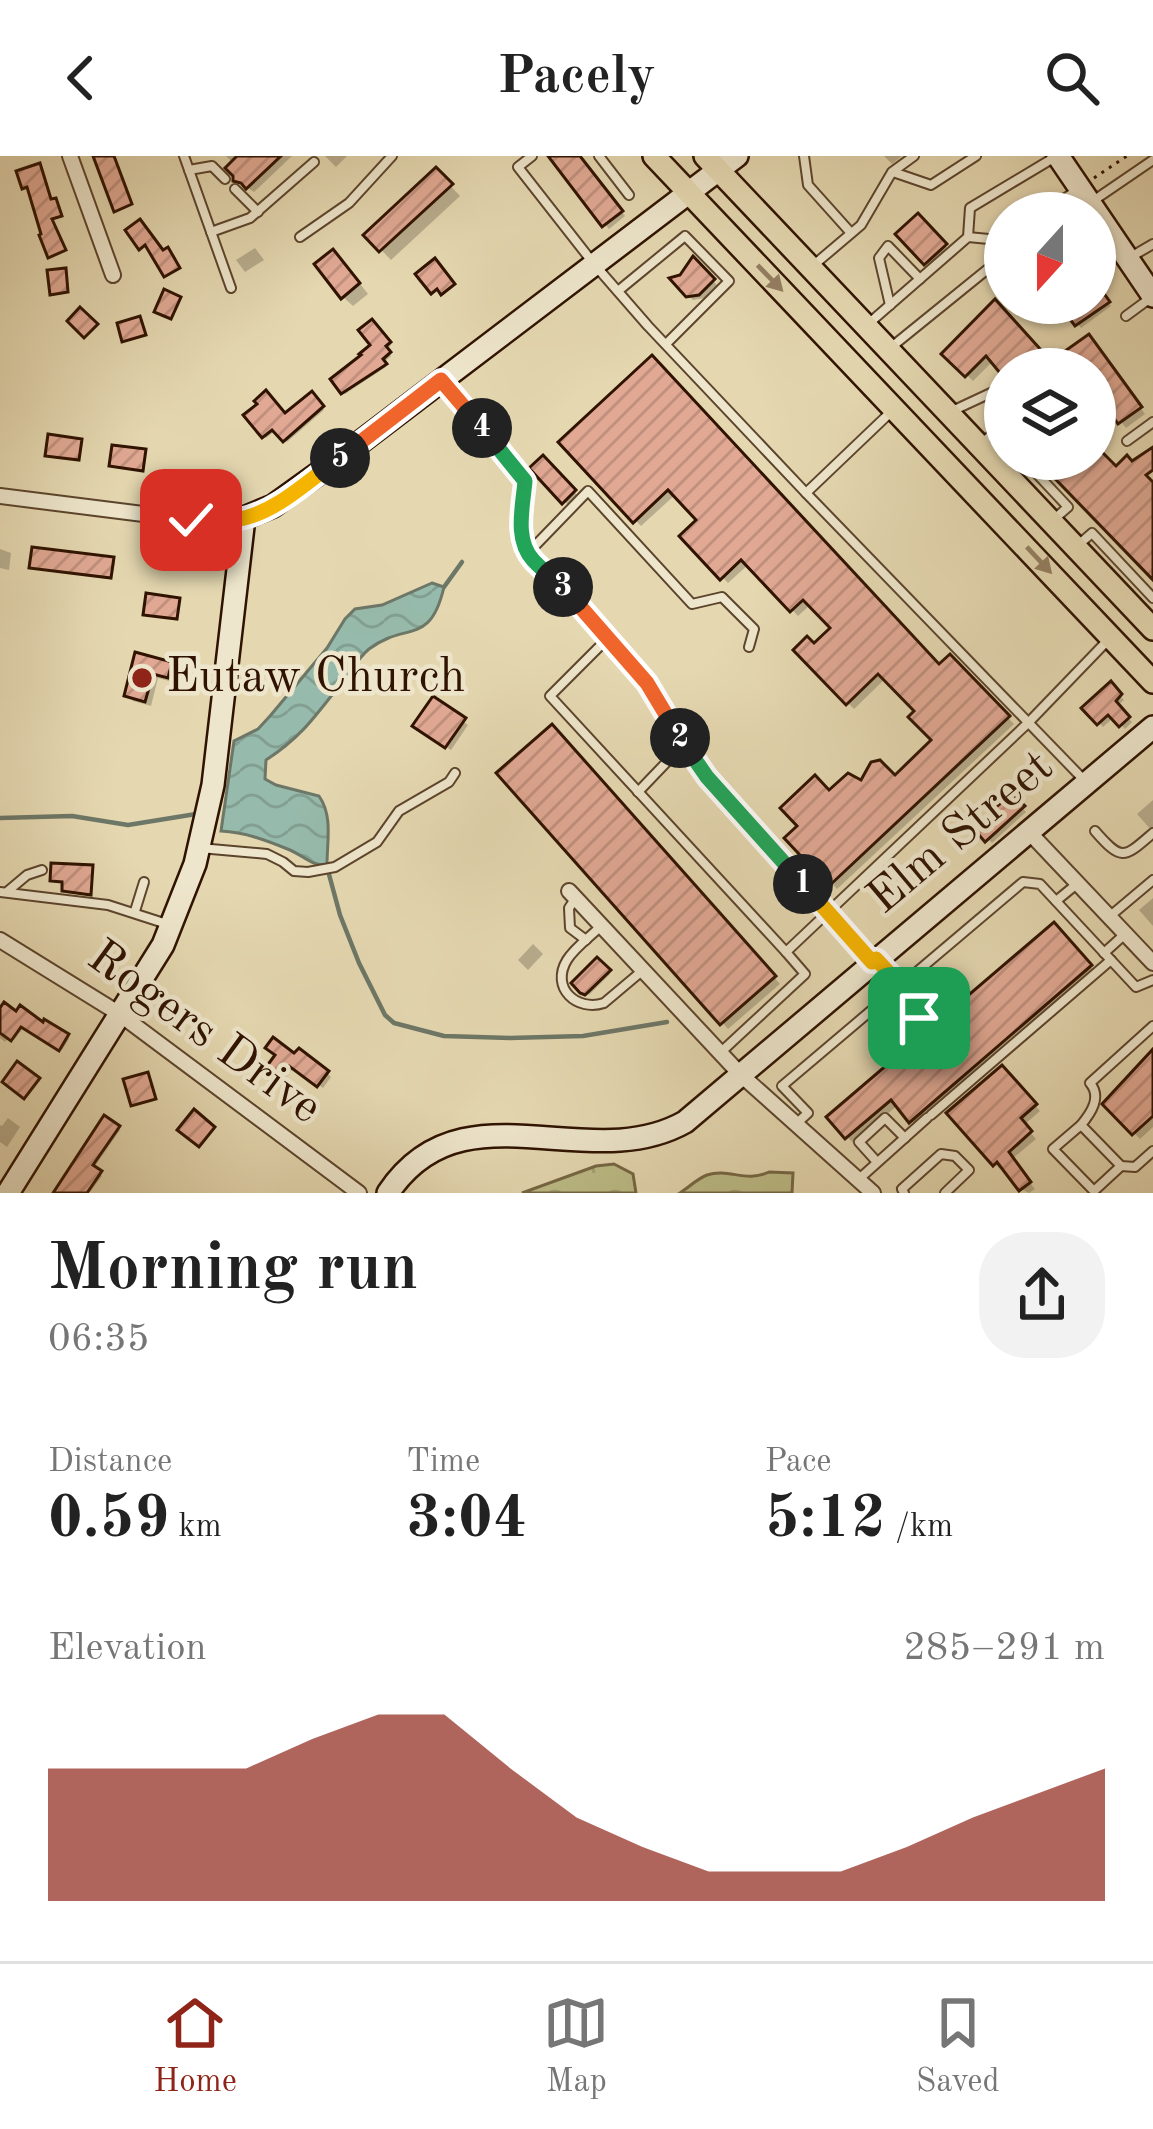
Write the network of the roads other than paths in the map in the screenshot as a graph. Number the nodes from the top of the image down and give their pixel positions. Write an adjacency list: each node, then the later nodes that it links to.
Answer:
1 (70, 156): 34 (street)
2 (184, 156): 15 (lane)
3 (392, 156): 26 (lane)
4 (532, 156): 31 (lane)
5 (599, 156): 22 (lane)
6 (654, 156): 21 (main road)
7 (737, 156): 14 (street)
8 (804, 156): 25 (lane)
9 (914, 156): 16 (lane)
10 (976, 156): 16 (lane)
11 (1057, 156): 19 (street); 27 (lane)
12 (1153, 160): 19 (lane)
13 (314, 162): 23 (lane)
14 (712, 164): 21 (street); 32 (main road)
15 (189, 170): 17 (lane); 24 (lane)
16 (892, 172): 25 (lane)
17 (225, 179)
18 (235, 189): 23 (lane)
19 (1088, 190): 20 (lane); 30 (street)
20 (1084, 192)
21 (689, 194): 31 (street); 46 (main road, one-way to 46)
22 (629, 195)
23 (258, 212): 24 (lane)
24 (211, 232): 37 (lane)
25 (851, 233): 32 (lane)
26 (300, 237)
27 (968, 237): 28 (lane); 35 (lane)
28 (984, 239)
29 (1153, 244): 30 (lane)
30 (1128, 259): 36 (street)
31 (594, 264): 38 (lane); 44 (street)
32 (811, 268): 41 (main road)
33 (984, 273): 43 (lane)
34 (113, 275)
35 (920, 279): 39 (lane); 39 (lane)
36 (1150, 287): 40 (lane)
37 (231, 288)
38 (618, 291): 42 (lane); 42 (lane)
39 (890, 305): 41 (lane)
40 (1126, 316)
41 (866, 326): 43 (main road)
42 (666, 344): 55 (lane)
43 (888, 350): 47 (main road)
44 (441, 380): 57 (street); 60 (lane)
45 (984, 396): 47 (lane)
46 (895, 409): 55 (lane); 63 (main road, one-way to 63)
47 (948, 413): 51 (main road)
48 (1153, 422): 49 (lane)
49 (1126, 441)
50 (984, 442): 51 (lane)
51 (979, 446): 52 (main road)
52 (984, 449)
53 (1019, 480): 58 (main road)
54 (1043, 480): 58 (lane)
55 (806, 493): 67 (lane)
56 (0, 496): 57 (street)
57 (244, 518): 76 (street)
58 (1051, 522): 59 (main road)
59 (1076, 548): 61 (lane); 62 (main road)
60 (528, 553): 64 (lane); 65 (lane)
61 (1153, 598)
62 (1153, 629)
63 (1111, 637): 66 (main road); 67 (lane)
64 (608, 638): 69 (lane); 72 (lane)
65 (749, 647)
66 (1153, 682)
67 (1028, 723): 71 (lane); 85 (lane)
68 (1153, 727): 71 (street, Elm Street)
69 (684, 744): 72 (lane); 85 (lane)
70 (455, 773): 76 (lane)
71 (1086, 783): 73 (street, Elm Street)
72 (638, 792): 92 (lane)
73 (1028, 831): 80 (street); 94 (street, Elm Street)
74 (1095, 831): 75 (lane)
75 (1153, 833)
76 (200, 848): 87 (street)
77 (42, 871): 81 (lane)
78 (1153, 880): 86 (lane)
79 (144, 882): 84 (lane)
80 (1078, 883): 83 (lane); 86 (street)
81 (3, 892): 84 (lane)
82 (572, 895): 88 (street); 91 (lane)
83 (1056, 901): 93 (lane); 98 (lane)
84 (135, 911): 87 (lane)
85 (827, 911): 92 (lane); 94 (lane)
86 (1109, 916): 89 (street)
87 (172, 925): 100 (street)
88 (601, 926): 91 (lane); 96 (street)
89 (1125, 934): 93 (lane); 95 (street)
90 (0, 940): 100 (street, Rogers Drive)
91 (586, 940): 96 (lane)
92 (786, 952): 103 (lane)
93 (1108, 957): 97 (lane); 107 (lane)
94 (874, 960): 98 (lane); 104 (street, Elm Street)
95 (1153, 963)
96 (643, 970): 103 (street)
97 (1153, 980)
98 (901, 986): 99 (lane); 101 (lane); 105 (lane)
99 (932, 1007)
100 (118, 1013): 112 (street); 113 (street, Rogers Drive)
101 (919, 1018)
102 (1153, 1026): 106 (lane)
103 (720, 1053): 104 (street)
104 (740, 1074): 105 (street); 114 (street, Elm Street)
105 (795, 1124): 111 (street)
106 (1082, 1125): 110 (lane); 110 (lane)
107 (904, 1138): 109 (lane); 109 (lane)
108 (1153, 1151): 110 (lane)
109 (877, 1162): 111 (lane)
110 (1121, 1166)
111 (858, 1180): 115 (street)
112 (6, 1188)
113 (359, 1193)
114 (388, 1193)
115 (873, 1193)
116 (904, 1193): 117 (lane)
117 (945, 1193)

